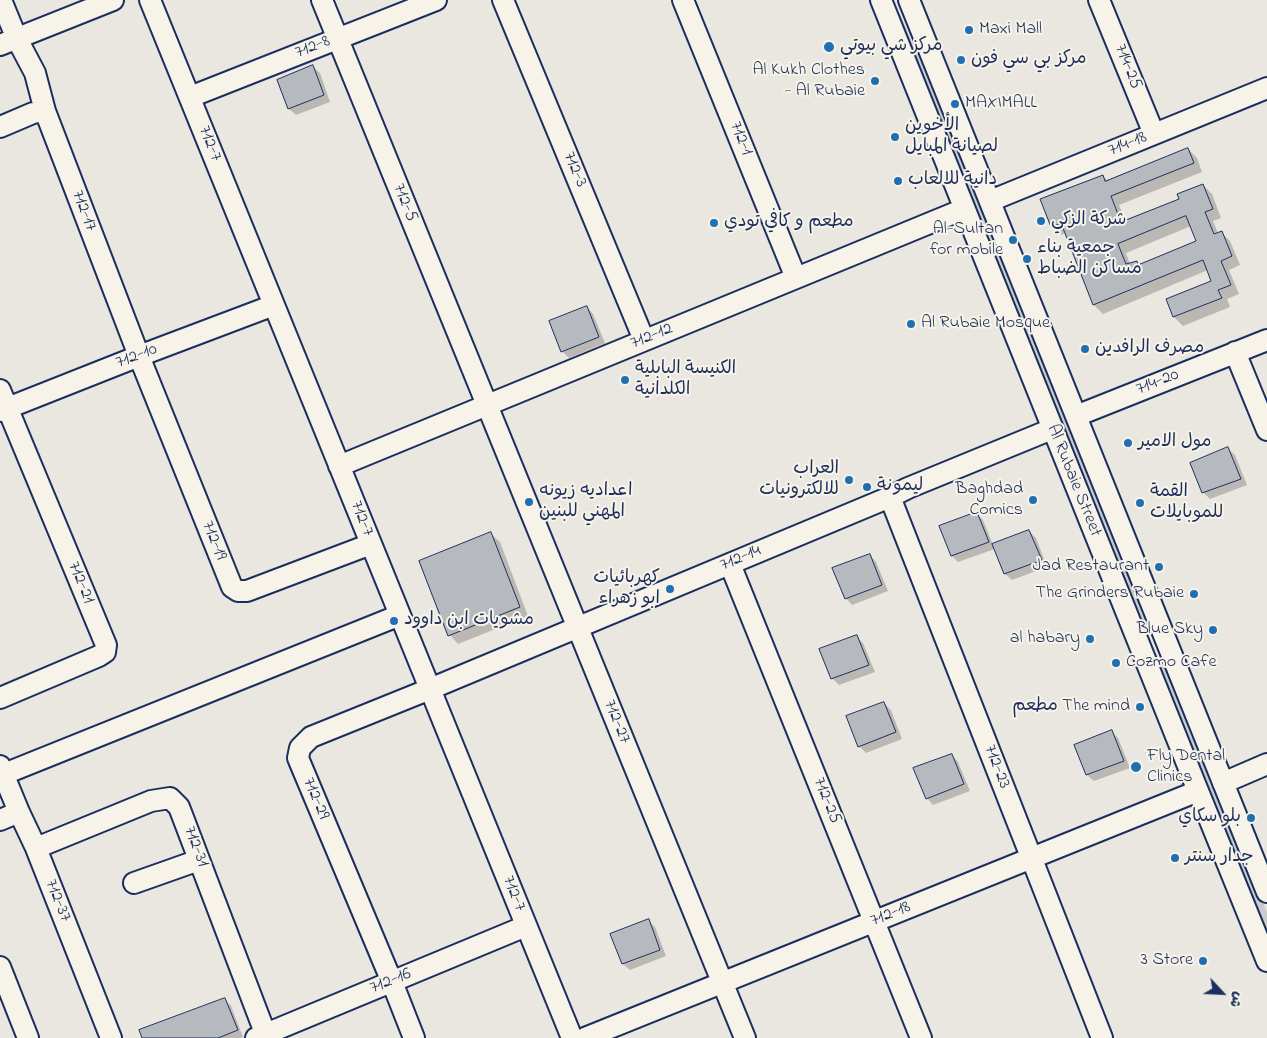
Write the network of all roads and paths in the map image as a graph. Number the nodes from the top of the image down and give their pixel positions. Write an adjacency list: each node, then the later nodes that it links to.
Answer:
1 (1, 0): 13 (street, 712-17)
2 (113, 0): 13 (street)
3 (150, 0): 15 (street, 712-7)
4 (322, 0): 12 (street, 712-5)
5 (436, 0): 12 (street, 712-8)
6 (503, 0): 23 (street, 712-3)
7 (683, 0): 21 (street, 712-1)
8 (904, 0): 11 (street)
9 (909, 0): 19 (street, Al Rubaie Street)
10 (1100, 0): 18 (street, 714-25)
11 (882, 4): 20 (street, Al Rubaie Street)
12 (338, 39): 15 (street, 712-8); 28 (street, 712-5)
13 (8, 42): 16 (street, 712-17)
14 (1267, 88): 18 (street, 714-18)
15 (190, 97): 22 (street, 712-7)
16 (45, 111): 17 (street); 26 (street, 712-17)
17 (0, 127)
18 (1154, 134): 19 (street, 714-18)
19 (990, 201): 29 (street, Al Rubaie Street)
20 (964, 208): 21 (street, 712-12); 30 (street, Al Rubaie Street)
21 (796, 278): 23 (street, 712-12)
22 (274, 305): 26 (street, 712-10); 32 (street, 712-7)
23 (644, 340): 28 (street, 712-12)
24 (1267, 340): 25 (street, 714-20)
25 (1235, 352): 29 (street, 714-20); 31 (street)
26 (139, 356): 27 (street, 712-10); 34 (street, 712-19)
27 (2, 403): 41 (street, 712-21)
28 (487, 405): 32 (street, 712-12); 37 (street, 712-27)
29 (1076, 416): 38 (street, Al Rubaie Street)
30 (1052, 429): 33 (street, 712-14); 39 (street, Al Rubaie Street)
31 (1267, 430)
32 (340, 466): 34 (street, 712-7)
33 (890, 496): 35 (street, 712-14); 49 (street, 712-23)
34 (371, 544): 36 (street, 712-7)
35 (730, 564): 37 (street, 712-14); 53 (street, 712-25)
36 (400, 615): 40 (street, 712-7); 43 (street)
37 (578, 628): 40 (street, 712-14); 58 (street, 712-27)
38 (1168, 645): 39 (street); 44 (street, Al Rubaie Street)
39 (1143, 656): 45 (street, Al Rubaie Street)
40 (430, 689): 54 (street, 712-7); 57 (street, 712-29)
41 (0, 698)
42 (1267, 764): 44 (street)
43 (2, 770): 46 (street, 712-37)
44 (1223, 783): 52 (street, Al Rubaie Street)
45 (1198, 791): 49 (street, 712-18); 55 (street, Al Rubaie Street)
46 (19, 812): 47 (street); 48 (street, 712-37)
47 (0, 820)
48 (36, 848): 50 (street, 712-31); 61 (street, 712-37)
49 (1032, 858): 53 (street, 712-18); 67 (street, 712-23)
50 (199, 860): 51 (street); 59 (street, 712-31)
51 (134, 883)
52 (1267, 892)
53 (874, 922): 58 (street, 712-18); 66 (street, 712-25)
54 (526, 926): 57 (street, 712-16); 63 (street, 712-7)
55 (1267, 961)
56 (0, 967): 60 (street)
57 (392, 982): 59 (street, 712-16); 62 (street)
58 (723, 983): 64 (street, 712-18); 65 (street, 712-27)
59 (263, 1037)
60 (28, 1038)
61 (111, 1038)
62 (414, 1038)
63 (572, 1038)
64 (585, 1038)
65 (745, 1038)
66 (921, 1038)
67 (1102, 1038)

